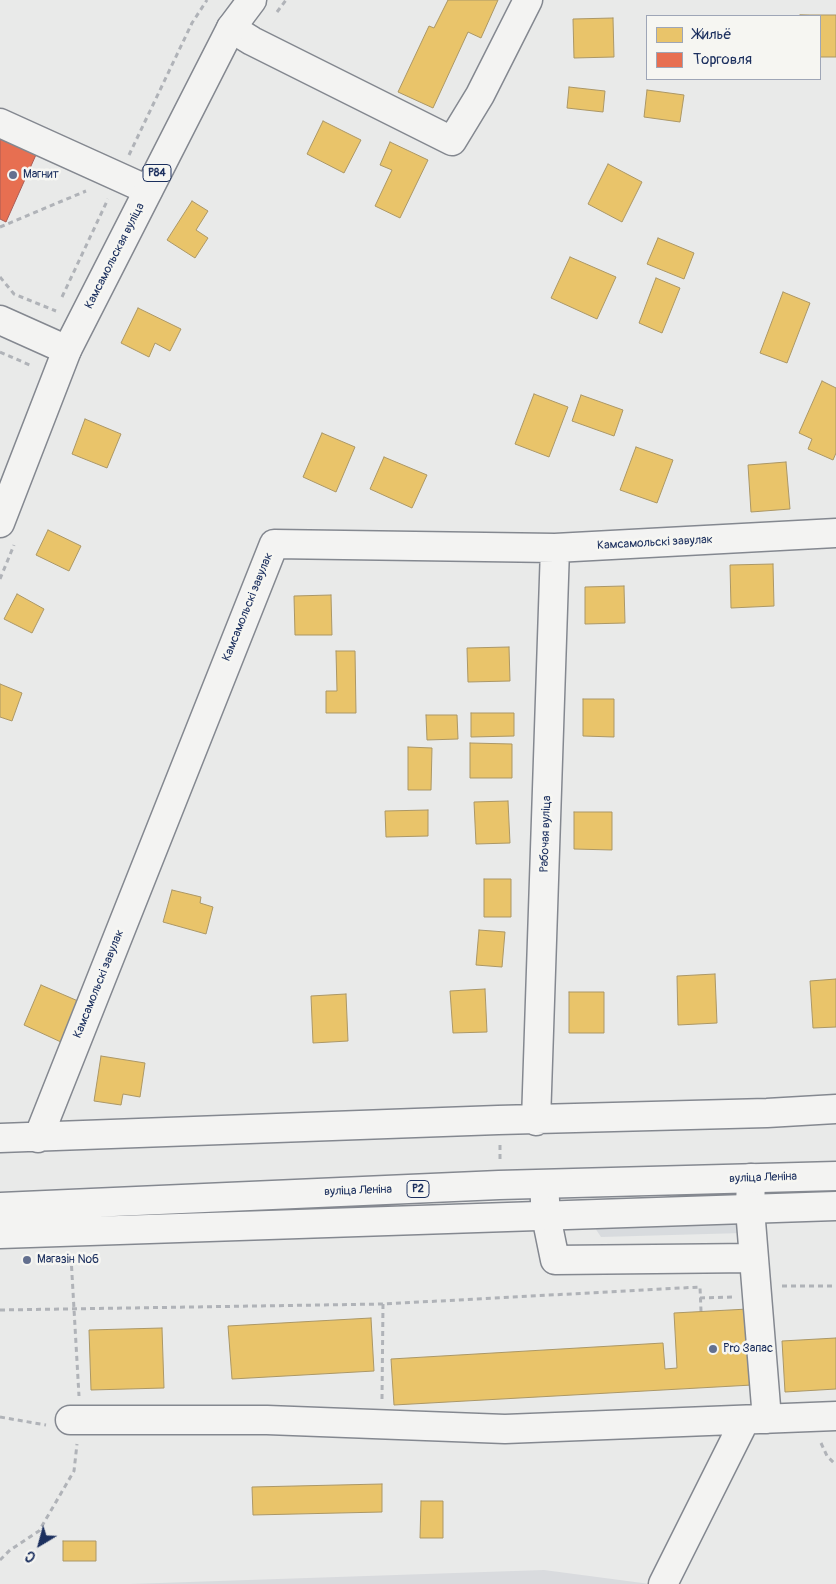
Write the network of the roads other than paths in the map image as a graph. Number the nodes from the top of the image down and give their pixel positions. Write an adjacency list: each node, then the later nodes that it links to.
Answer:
1 (252, 0): 3 (street, Камсамольская вуліца / Р84)
2 (528, 0): 3 (street)
3 (231, 28): 5 (street, Камсамольская вуліца / Р84)
4 (0, 123): 5 (street)
5 (148, 190): 7 (street, Камсамольская вуліца / Р84)
6 (0, 320): 7 (street)
7 (67, 350): 8 (street, Камсамольская вуліца / Р84)
8 (0, 523)
9 (836, 533): 10 (street, Камсамольскі завулак)
10 (555, 548): 12 (street, Рабочая вуліца); 14 (street, Камсамольскі завулак)
11 (836, 1109): 12 (street)
12 (536, 1121): 14 (street)
13 (0, 1138): 14 (street)
14 (38, 1138)
15 (836, 1176): 16 (street, вуліца Леніна / Р2)
16 (751, 1178): 17 (street, вуліца Леніна / Р2); 20 (street)
17 (544, 1185): 19 (street, вуліца Леніна / Р2); 21 (street)
18 (836, 1206): 20 (street)
19 (0, 1207)
20 (750, 1209): 21 (street); 23 (street)
21 (546, 1216): 22 (street); 23 (street)
22 (0, 1234)
23 (754, 1258): 25 (street)
24 (836, 1416): 25 (street)
25 (756, 1420): 26 (street); 27 (street)
26 (66, 1422)
27 (663, 1584)

